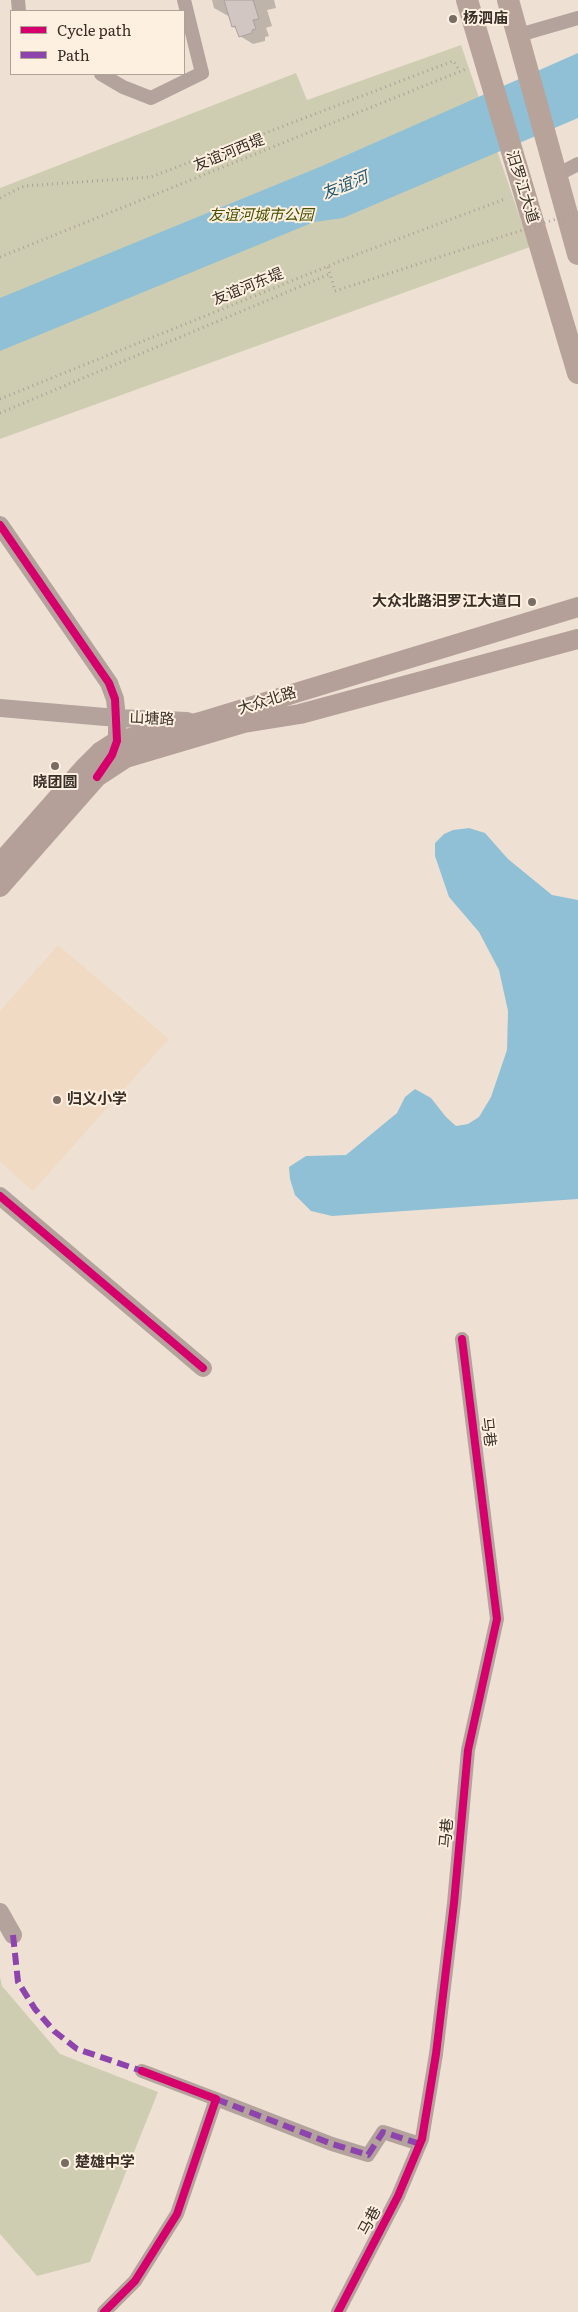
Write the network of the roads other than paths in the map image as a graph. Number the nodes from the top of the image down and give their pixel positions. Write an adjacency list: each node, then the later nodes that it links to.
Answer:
1 (184, 0): 6 (street)
2 (467, 0): 11 (main road, 汨罗江大道)
3 (508, 0): 5 (main road)
4 (578, 18): 5 (street)
5 (519, 35): 8 (main road)
6 (103, 75)
7 (578, 164): 8 (street)
8 (555, 176): 9 (main road)
9 (573, 207): 10 (main road)
10 (578, 254)
11 (578, 373)
12 (0, 525): 18 (street)
13 (578, 607): 17 (main road, 大众北路)
14 (578, 639): 17 (main road, 大众北路)
15 (0, 708): 18 (street, 山塘路)
16 (0, 720): 18 (street, 山塘路)
17 (205, 727): 18 (street, 山塘路); 18 (main road, 大众北路); 19 (main road, 大众北路)
18 (117, 729): 19 (street); 20 (main road, 大众北路)
19 (97, 777): 21 (main road, 大众北路)
20 (0, 863)
21 (0, 887)
22 (0, 1196): 24 (street)
23 (462, 1339): 29 (street, 马巷)
24 (202, 1368)
25 (0, 1912): 26 (street)
26 (13, 1935)
27 (142, 2071): 28 (street)
28 (216, 2099): 29 (street); 30 (street)
29 (420, 2144): 31 (street, 马巷)
30 (104, 2312)
31 (338, 2312)

